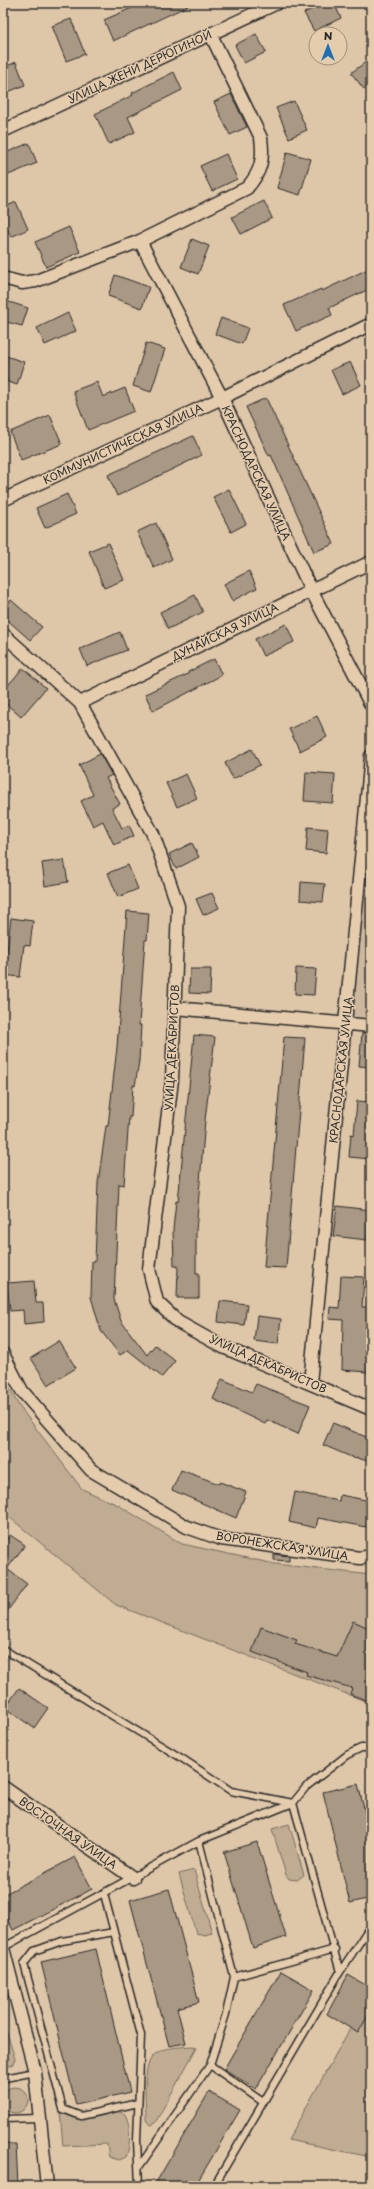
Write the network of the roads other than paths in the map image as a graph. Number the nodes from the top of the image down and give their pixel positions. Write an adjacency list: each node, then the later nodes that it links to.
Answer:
1 (277, 3): 2 (street, УЛИЦА ЖЕНИ ДЕРЮГИНОЙ)
2 (211, 35): 3 (street, УЛИЦА ЖЕНИ ДЕРЮГИНОЙ); 4 (street)
3 (3, 131)
4 (140, 241): 5 (street); 7 (street, КРАСНОДАРСКАЯ УЛИЦА)
5 (3, 278)
6 (371, 324): 7 (street, КОММУНИСТИЧЕСКАЯ УЛИЦА)
7 (222, 398): 8 (street, КОММУНИСТИЧЕСКАЯ УЛИЦА); 10 (street, КРАСНОДАРСКАЯ УЛИЦА)
8 (3, 500)
9 (371, 562): 10 (street, ДУНАЙСКАЯ УЛИЦА)
10 (311, 590): 12 (street, ДУНАЙСКАЯ УЛИЦА); 13 (street, КРАСНОДАРСКАЯ УЛИЦА)
11 (3, 634): 12 (street, УЛИЦА ДЕКАБРИСТОВ)
12 (80, 702): 15 (street, УЛИЦА ДЕКАБРИСТОВ)
13 (371, 705)
14 (371, 756): 16 (street, КРАСНОДАРСКАЯ УЛИЦА)
15 (175, 1008): 16 (street); 19 (street, УЛИЦА ДЕКАБРИСТОВ)
16 (345, 1024): 17 (street); 19 (street, КРАСНОДАРСКАЯ УЛИЦА)
17 (371, 1026)
18 (3, 1354): 21 (street, ВОРОНЕЖСКАЯ УЛИЦА)
19 (310, 1383): 20 (street, УЛИЦА ДЕКАБРИСТОВ)
20 (371, 1409)
21 (371, 1556)
22 (3, 1649): 25 (lane)
23 (371, 1748): 25 (lane)
24 (3, 1788): 27 (street, ВОСТОЧНАЯ УЛИЦА)
25 (293, 1803): 26 (lane); 32 (lane)
26 (198, 1841): 27 (lane); 34 (lane)
27 (133, 1878): 28 (lane)
28 (104, 1894): 30 (lane); 31 (lane)
29 (371, 1925): 33 (lane)
30 (114, 1932): 39 (lane); 39 (lane)
31 (3, 1948): 36 (street)
32 (335, 1950): 33 (lane); 34 (lane)
33 (340, 1972): 38 (lane)
34 (234, 1977): 35 (lane)
35 (210, 2065): 38 (lane); 42 (lane)
36 (35, 2072): 37 (lane); 40 (street)
37 (3, 2081)
38 (264, 2102): 45 (lane)
39 (138, 2103): 42 (lane)
40 (39, 2118): 41 (lane); 43 (street)
41 (3, 2119)
42 (139, 2167): 44 (lane)
43 (47, 2186)
44 (140, 2186)
45 (214, 2186)

